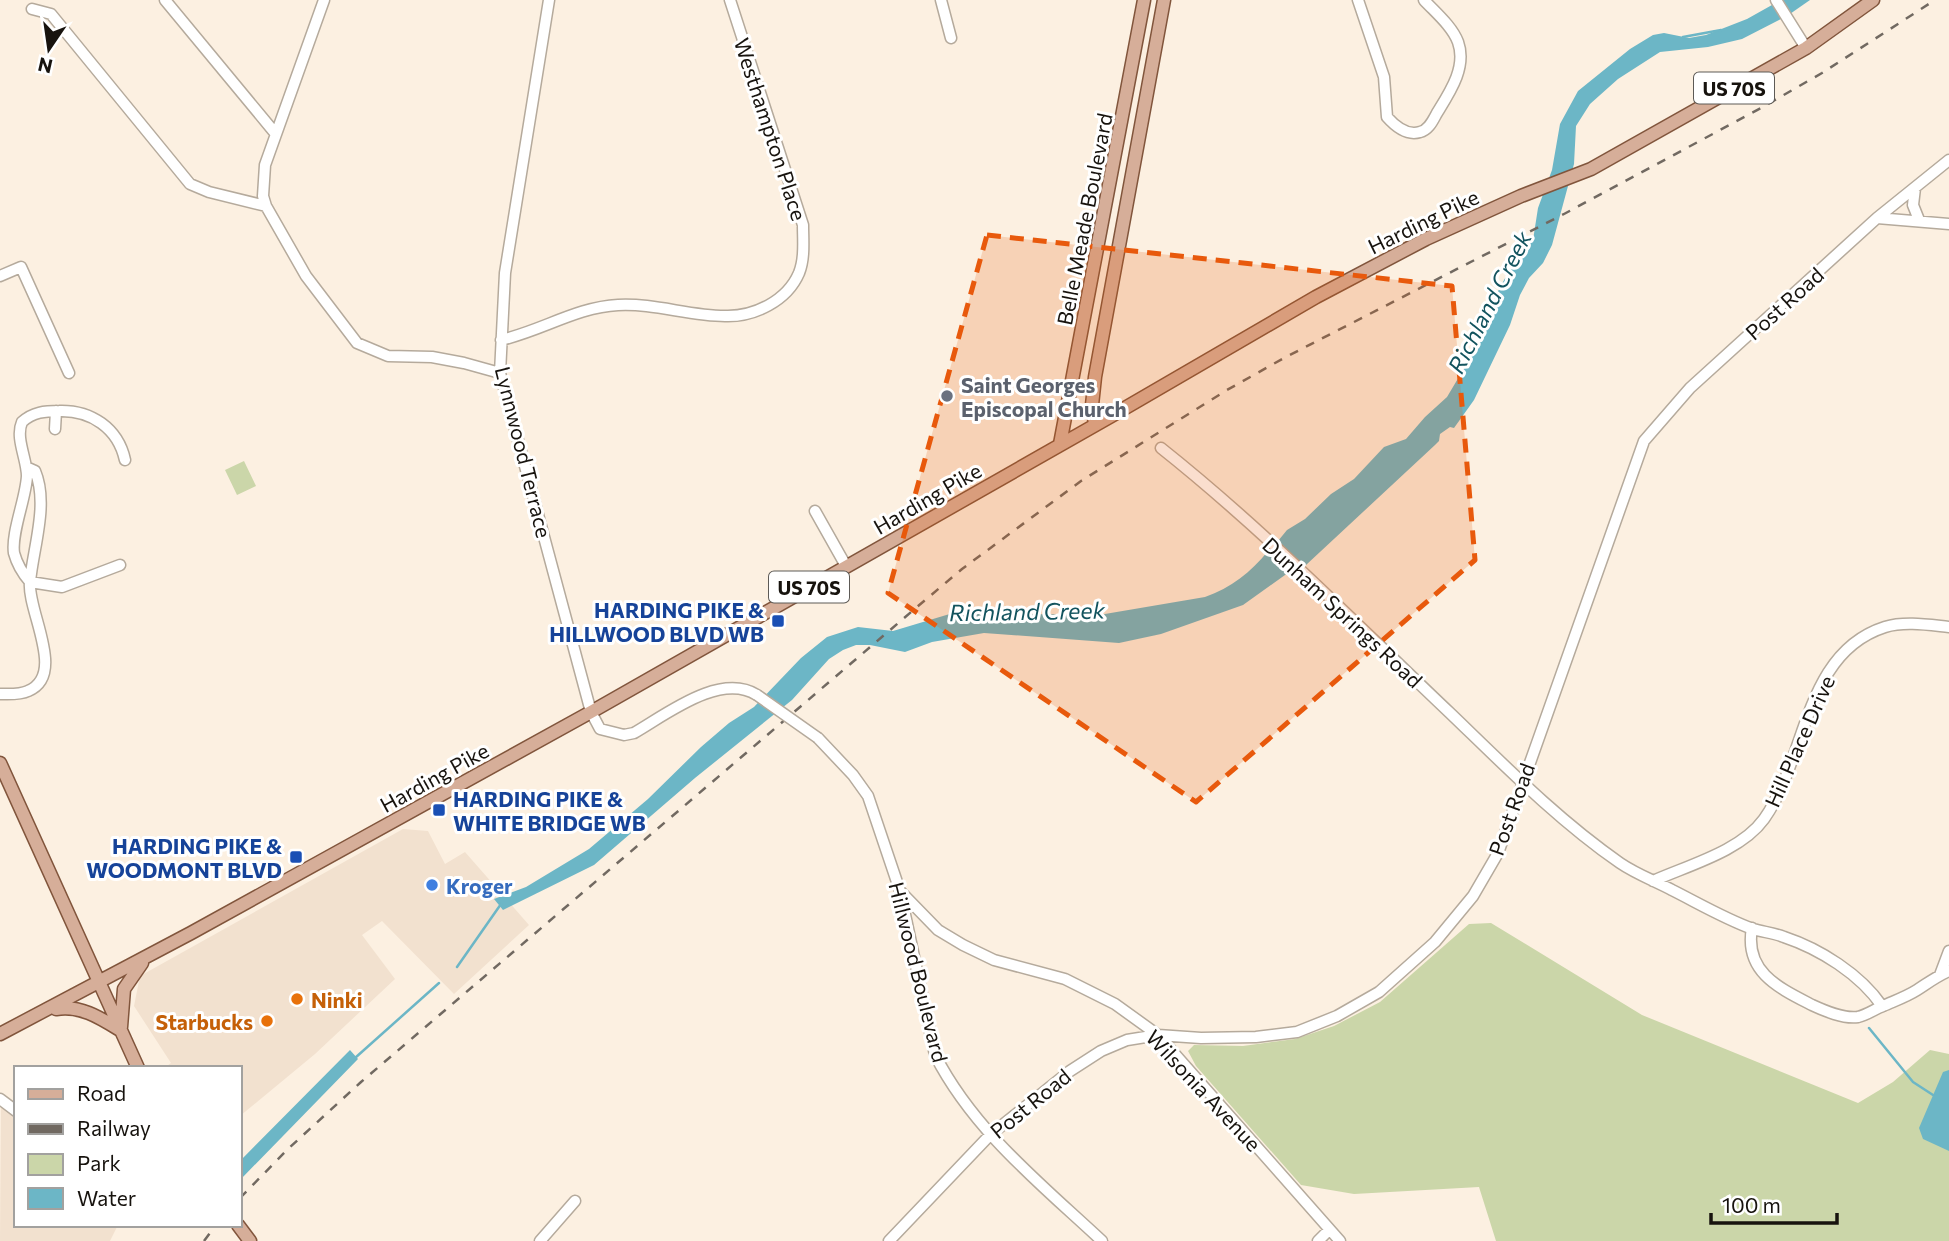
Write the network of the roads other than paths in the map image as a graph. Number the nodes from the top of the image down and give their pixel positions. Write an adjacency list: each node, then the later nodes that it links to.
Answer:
1 (165, 0): 15 (street)
2 (324, 0): 15 (street)
3 (549, 0): 29 (street, Lynnwood Terrace)
4 (730, 0): 29 (street, Westhampton Place)
5 (941, 0): 13 (street)
6 (1144, 0): 16 (main road, Belle Meade Boulevard)
7 (1164, 0): 17 (main road, Belle Meade Boulevard)
8 (1357, 0): 9 (street)
9 (1423, 0)
10 (1776, 0): 14 (street)
11 (1873, 0): 14 (main road, Harding Pike / US 70S)
12 (32, 9): 20 (street)
13 (951, 38)
14 (1806, 48): 33 (main road, Harding Pike / US 70S)
15 (275, 132): 20 (street)
16 (1118, 142): 17 (main road); 24 (main road, Belle Meade Boulevard)
17 (1137, 146): 25 (main road, Belle Meade Boulevard)
18 (1946, 165): 19 (street, Post Road)
19 (1915, 188): 21 (street, Post Road); 22 (street)
20 (265, 205): 31 (street)
21 (1877, 218): 22 (street); 47 (street, Post Road)
22 (1919, 220): 23 (street)
23 (1949, 223)
24 (1098, 248): 25 (main road); 27 (main road, Belle Meade Boulevard)
25 (1117, 253): 28 (main road, Belle Meade Boulevard)
26 (0, 276): 30 (street)
27 (1084, 322): 28 (main road); 35 (main road, Belle Meade Boulevard)
28 (1104, 326): 33 (main road, Belle Meade Boulevard)
29 (501, 340): 31 (street, Lynnwood Terrace)
30 (69, 373)
31 (500, 373): 45 (street, Lynnwood Terrace)
32 (55, 411): 34 (street); 37 (street); 38 (street)
33 (1095, 424): 35 (main road, Harding Pike / US 70S)
34 (55, 429)
35 (1060, 444): 41 (main road, Harding Pike / US 70S)
36 (1161, 448): 47 (street, Dunham Springs Road)
37 (125, 460)
38 (26, 467): 42 (street); 42 (street)
39 (815, 511): 41 (street)
40 (120, 565): 42 (street)
41 (846, 566): 45 (main road, Harding Pike / US 70S)
42 (30, 582): 44 (street)
43 (1949, 627): 48 (street, Hill Place Drive)
44 (0, 694)
45 (591, 712): 49 (street, Hillwood Boulevard, bridge); 52 (main road, Harding Pike / US 70S)
46 (0, 764): 54 (main road)
47 (1521, 782): 48 (street, Dunham Springs Road); 59 (street, Post Road)
48 (1653, 881): 50 (street, Dunham Springs Road)
49 (900, 891): 59 (street, Wilsonia Avenue); 61 (street, Hillwood Boulevard)
50 (1752, 928): 55 (street, Dunham Springs Road); 55 (street)
51 (1949, 951): 53 (street)
52 (147, 957): 54 (main road, Harding Pike / US 70S); 57 (main road)
53 (1945, 973): 55 (street)
54 (99, 983): 56 (main road, Harding Pike / US 70S); 57 (main road)
55 (1882, 1006)
56 (42, 1012): 57 (main road); 58 (main road, Harding Pike / US 70S)
57 (121, 1030): 60 (main road)
58 (0, 1034)
59 (1158, 1035): 61 (street, Post Road); 63 (street, Wilsonia Avenue)
60 (137, 1066)
61 (990, 1135): 66 (street, Post Road); 67 (street, Hillwood Boulevard)
62 (575, 1201): 64 (street)
63 (1329, 1230): 68 (street); 69 (street, Wilsonia Avenue)
64 (545, 1237): 65 (street)
65 (559, 1241)
66 (888, 1241)
67 (1102, 1241)
68 (1318, 1241)
69 (1339, 1241)

